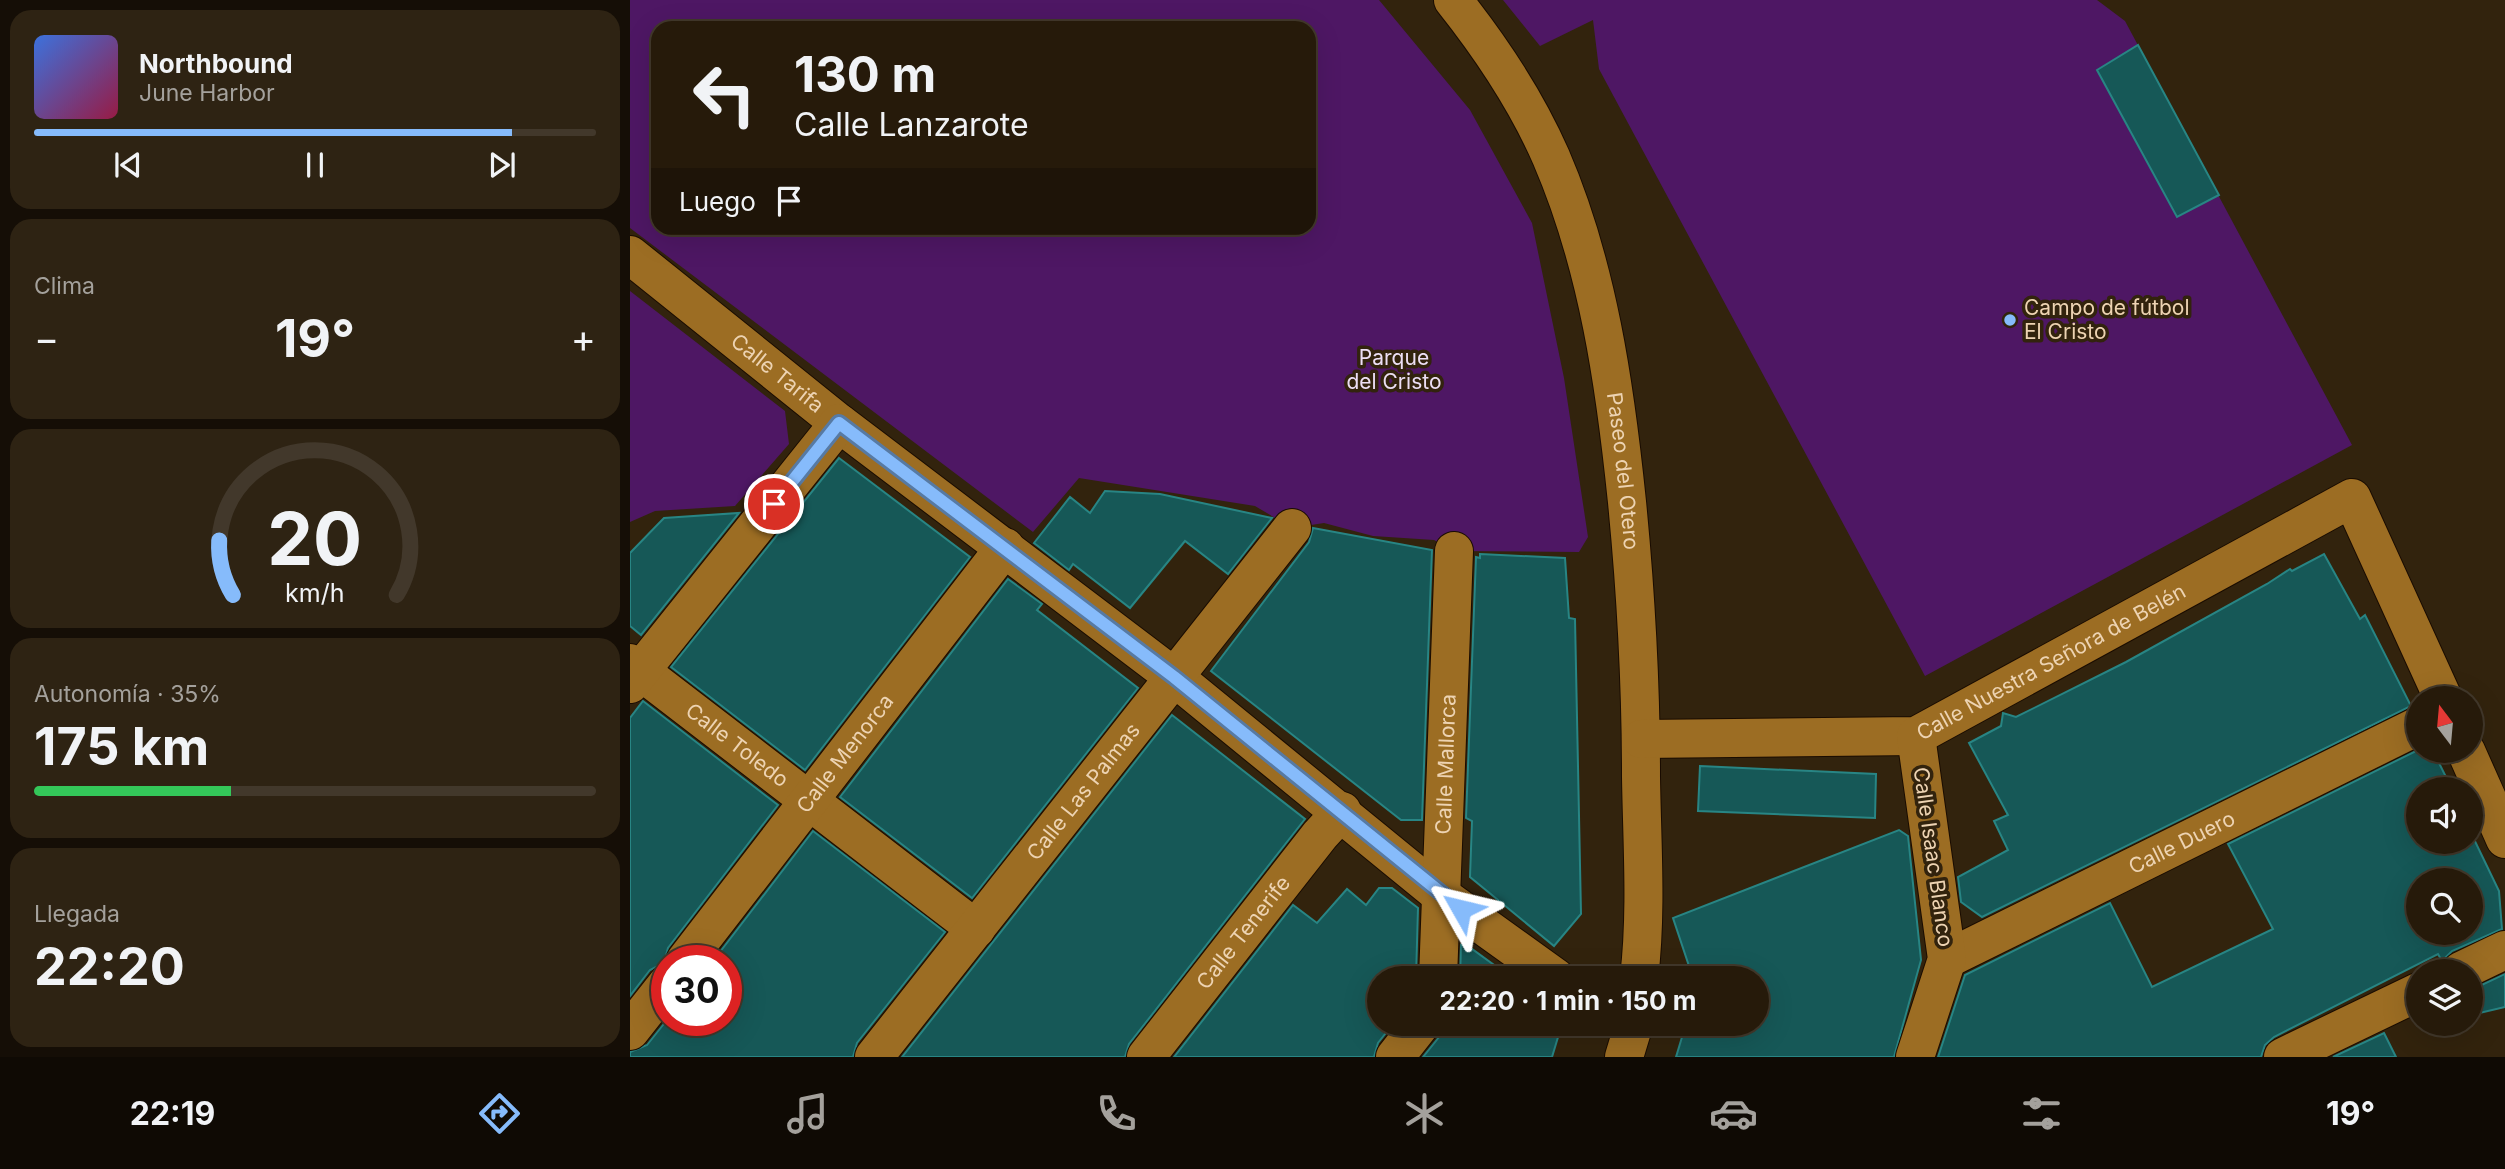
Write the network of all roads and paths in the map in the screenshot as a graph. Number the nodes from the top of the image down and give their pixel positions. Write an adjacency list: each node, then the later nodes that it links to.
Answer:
1 (1453, 0): 12 (street, Paseo del Otero)
2 (630, 254): 3 (street, Calle Tarifa)
3 (839, 423): 5 (street, Calle Tarifa); 7 (street)
4 (1292, 528): 8 (street, Calle Las Palmas)
5 (1005, 547): 8 (street, Calle Tarifa); 14 (street, Calle Menorca)
6 (1454, 551): 17 (street, Calle Mallorca)
7 (633, 673): 14 (street, Calle Toledo)
8 (1174, 677): 15 (street, Calle Tarifa); 18 (street, Calle Las Palmas)
9 (2438, 686): 11 (street, Calle Nuestra Señora de Belén)
10 (2406, 732): 21 (street, Calle Duero)
11 (1916, 736): 12 (street, Calle Nuestra Señora de Belén); 21 (street, Calle Isaac Blanco)
12 (1641, 739): 25 (street, Paseo del Otero)
13 (2471, 763): 16 (street)
14 (810, 802): 18 (street, Calle Toledo); 19 (street, Calle Menorca)
15 (1342, 811): 17 (street, Calle Tarifa); 31 (street, Calle Tenerife)
16 (2505, 839)
17 (1442, 896): 23 (street, Calle Mallorca); 24 (street, Calle Tarifa)
18 (976, 929): 30 (street, Calle Las Palmas)
19 (698, 945)
20 (2505, 950): 22 (street)
21 (1947, 959): 33 (street, Calle Isaac Blanco)
22 (2483, 960)
23 (1439, 966)
24 (1539, 966)
25 (1639, 966)
26 (2406, 998): 34 (street)
27 (651, 1004): 28 (street)
28 (630, 1031)
29 (1412, 1036): 32 (street)
30 (874, 1057)
31 (1146, 1057)
32 (1395, 1057)
33 (1915, 1057)
34 (2283, 1057)

